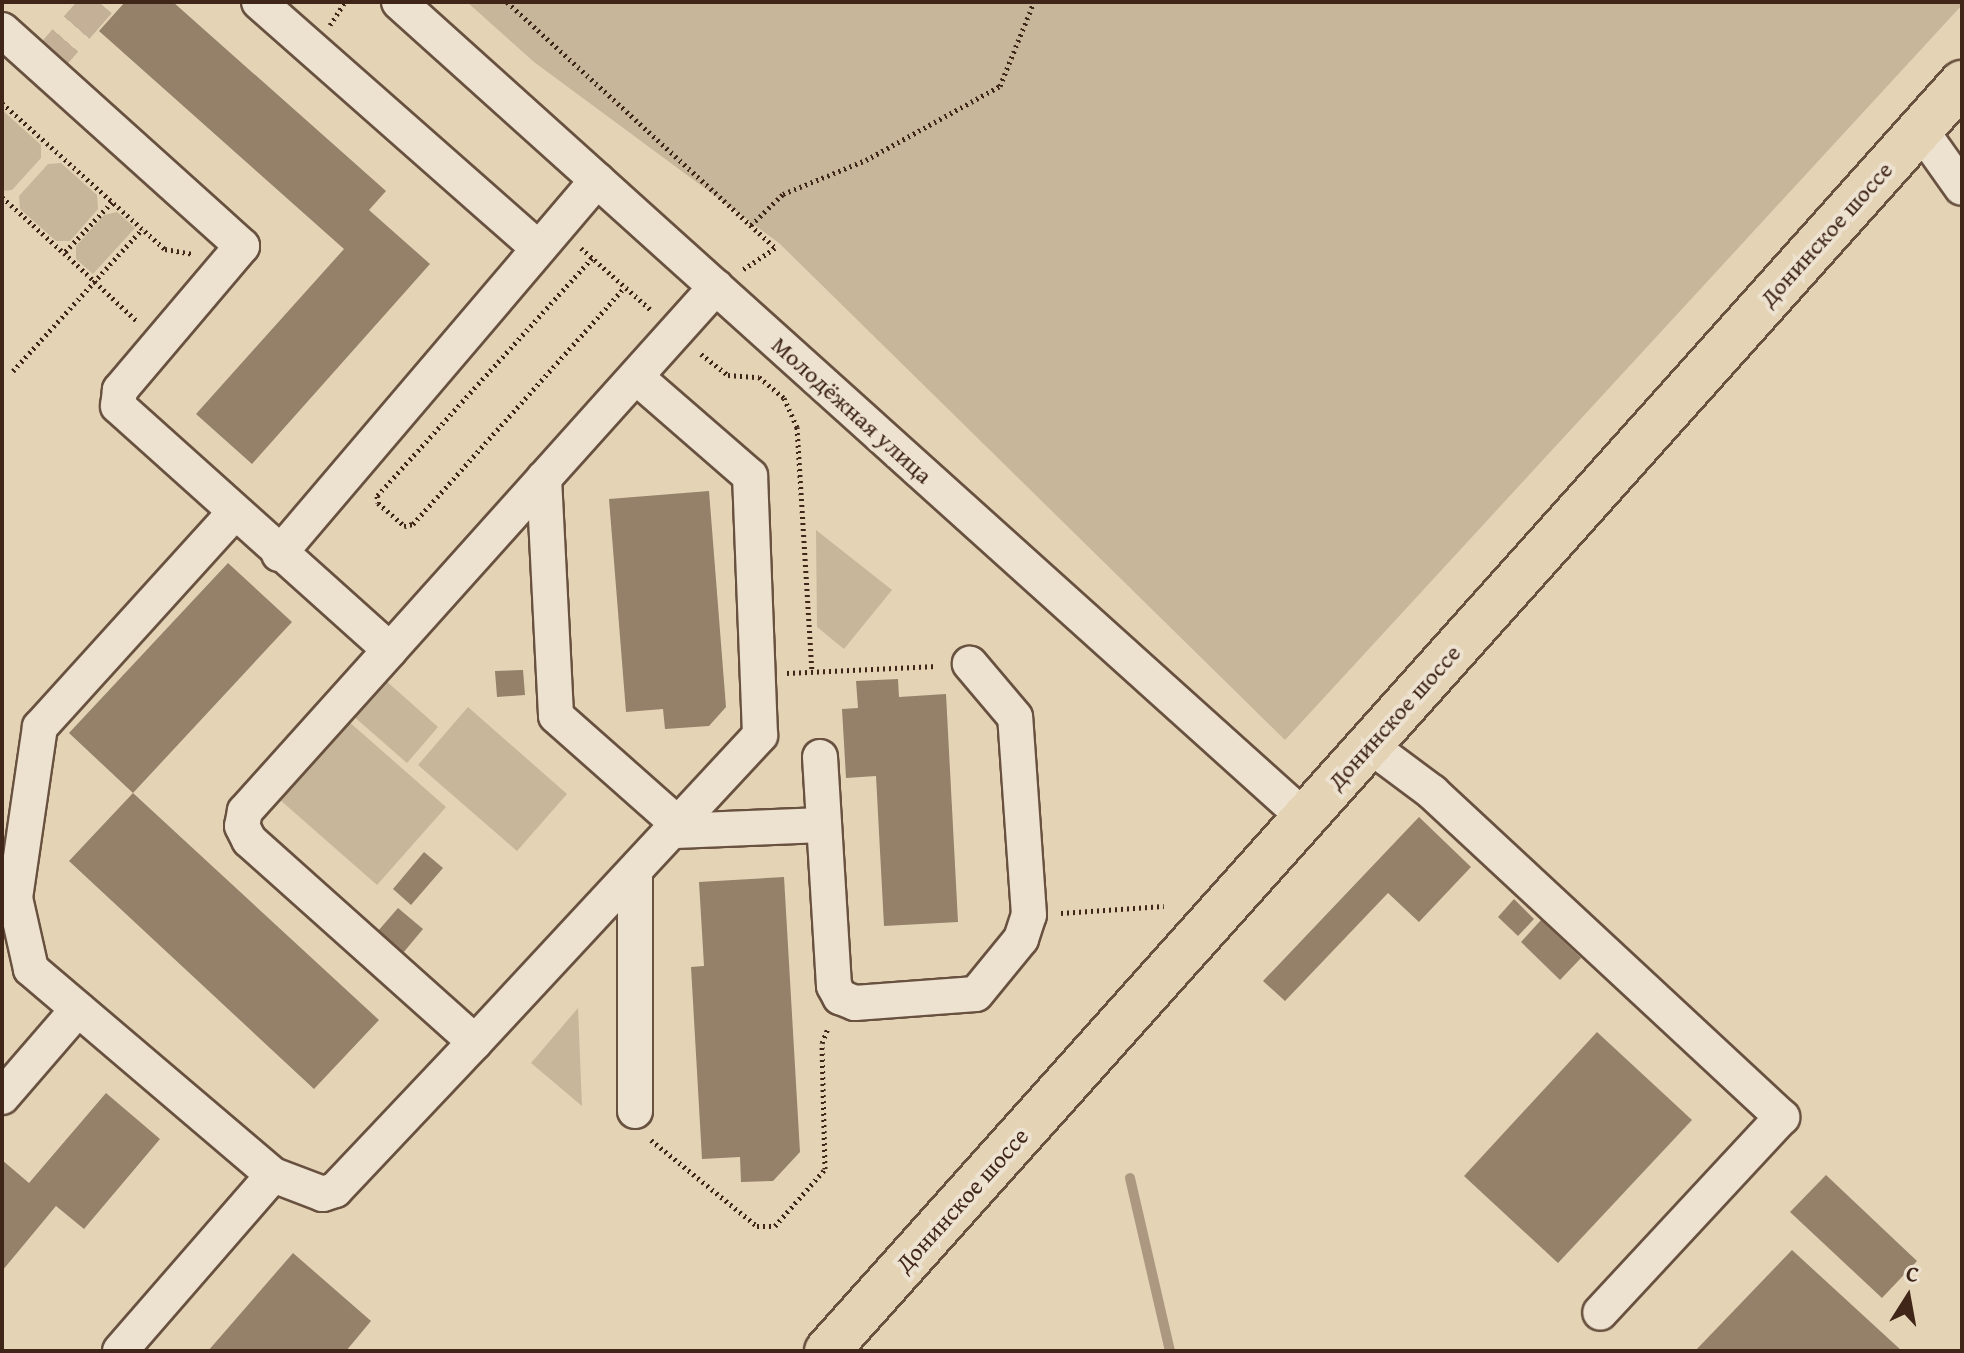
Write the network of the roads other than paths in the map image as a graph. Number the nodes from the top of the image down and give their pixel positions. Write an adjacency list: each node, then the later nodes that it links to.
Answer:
1 (259, 2): 8 (street)
2 (399, 2): 6 (street, Молодёжная улица)
3 (2, 30): 12 (street)
4 (1962, 83): 5 (main road, Донинское шоссе)
5 (1920, 129): 7 (street); 16 (main road, Донинское шоссе)
6 (597, 180): 8 (street); 9 (street, Молодёжная улица)
7 (1962, 188)
8 (548, 238): 13 (street)
9 (716, 287): 10 (street); 18 (street, Молодёжная улица)
10 (636, 377): 11 (street); 20 (street)
11 (544, 478): 14 (street); 20 (street)
12 (233, 514): 13 (street); 22 (street)
13 (279, 554): 14 (street)
14 (390, 650): 23 (street)
15 (970, 664): 19 (street)
16 (1369, 745): 18 (main road, Донинское шоссе); 27 (street)
17 (820, 757): 19 (street)
18 (1304, 817): 29 (main road, Донинское шоссе)
19 (824, 825): 20 (street)
20 (676, 828): 21 (street)
21 (635, 872): 23 (street); 25 (street)
22 (78, 1009): 24 (street); 26 (street)
23 (475, 1042): 26 (street)
24 (2, 1097)
25 (635, 1111)
26 (273, 1175): 28 (street)
27 (1600, 1313)
28 (120, 1351)
29 (827, 1351)

